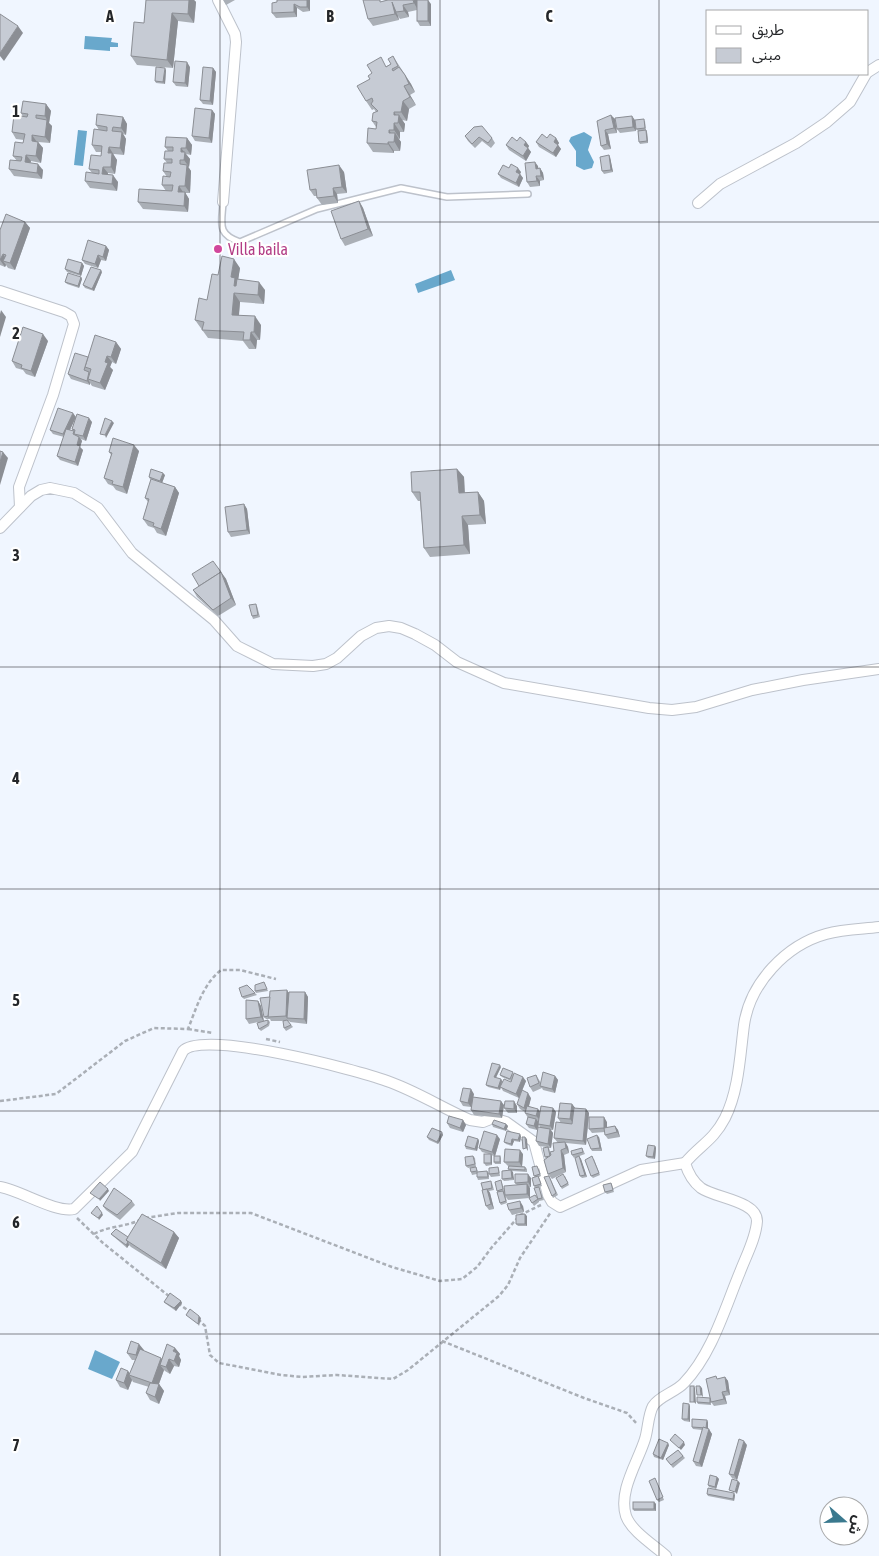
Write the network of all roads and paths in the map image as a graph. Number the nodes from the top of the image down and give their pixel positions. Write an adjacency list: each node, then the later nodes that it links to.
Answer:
1 (218, 0): 4 (street)
2 (866, 75): 5 (street)
3 (528, 194): 4 (lane)
4 (223, 202)
5 (698, 203)
6 (0, 291): 7 (street)
7 (20, 507): 8 (street); 9 (street)
8 (0, 528)
9 (879, 669)
10 (879, 927): 13 (street)
11 (276, 979): 12 (path)
12 (0, 1101)
13 (685, 1163): 15 (street); 19 (street)
14 (0, 1187): 16 (street)
15 (554, 1204): 16 (street); 17 (path); 18 (path)
16 (69, 1210): 17 (path)
17 (94, 1234): 18 (path)
18 (442, 1341): 19 (path)
19 (645, 1440): 20 (street)
20 (666, 1556)

